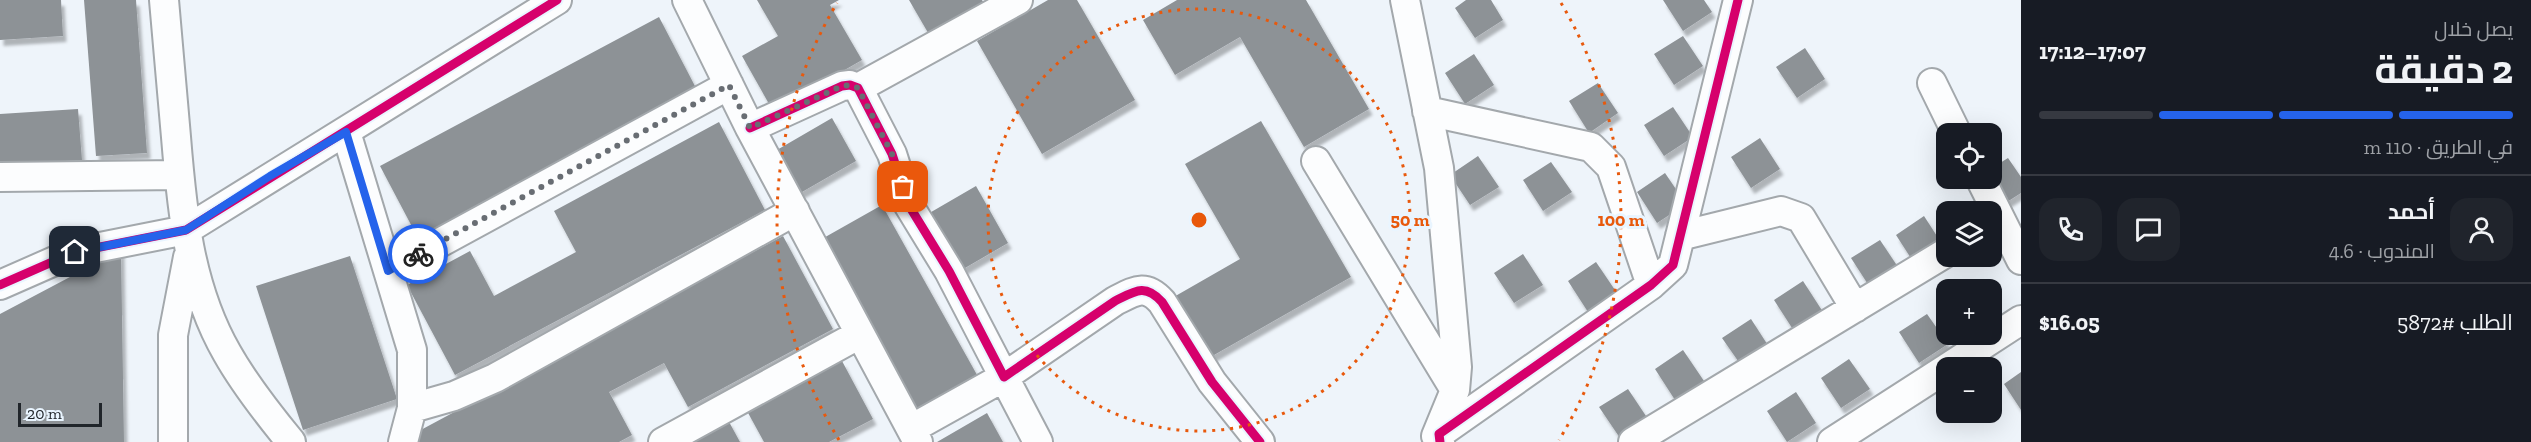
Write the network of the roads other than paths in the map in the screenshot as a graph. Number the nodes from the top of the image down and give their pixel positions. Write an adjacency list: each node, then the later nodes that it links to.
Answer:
1 (164, 0): 15 (street)
2 (556, 0): 13 (street)
3 (687, 0): 8 (street)
4 (1018, 0): 9 (street)
5 (1405, 0): 10 (street)
6 (1738, 0): 19 (street)
7 (1932, 83): 11 (street)
8 (729, 85): 12 (street); 23 (street)
9 (858, 88): 12 (street); 31 (street)
10 (1427, 111): 25 (street); 32 (street)
11 (1952, 123)
12 (750, 128): 17 (street)
13 (346, 132): 20 (street); 23 (street)
14 (1317, 161): 32 (street)
15 (179, 175): 16 (street); 20 (street)
16 (0, 177)
17 (795, 212): 28 (street); 33 (street)
18 (2002, 231): 22 (street)
19 (1680, 236): 25 (street); 26 (street)
20 (188, 241): 24 (street); 36 (street); 37 (street)
21 (1936, 259): 26 (street)
22 (2021, 260)
23 (388, 271): 33 (street)
24 (0, 285)
25 (1651, 285): 35 (street)
26 (1855, 308): 42 (street)
27 (2021, 320): 29 (street)
28 (860, 334): 34 (street); 39 (street)
29 (1964, 357)
30 (1936, 375): 43 (street)
31 (1004, 377): 34 (street); 40 (street); 41 (street)
32 (1455, 390): 35 (street)
33 (412, 408): 38 (street)
34 (915, 435)
35 (1437, 439)
36 (172, 442)
37 (291, 442)
38 (403, 442)
39 (663, 442)
40 (1038, 442)
41 (1260, 442)
42 (1634, 442)
43 (1832, 442)

